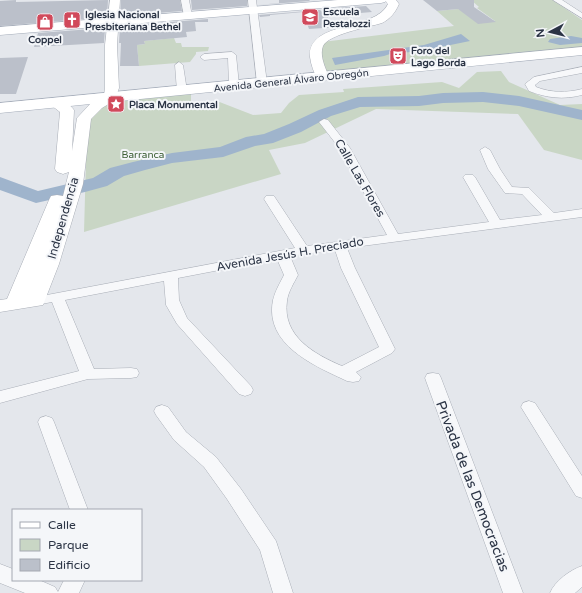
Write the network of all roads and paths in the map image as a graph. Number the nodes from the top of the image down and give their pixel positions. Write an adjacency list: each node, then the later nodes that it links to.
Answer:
1 (115, 0): 10 (street)
2 (185, 0): 8 (street)
3 (381, 0): 6 (main road)
4 (390, 0): 16 (street)
5 (557, 0): 9 (street)
6 (328, 2): 7 (main road)
7 (253, 6): 8 (main road); 17 (street)
8 (188, 16): 10 (main road)
9 (582, 16)
10 (112, 22): 11 (main road); 21 (street)
11 (0, 31)
12 (582, 51): 16 (main road, Avenida General Álvaro Obregón)
13 (204, 57): 18 (street)
14 (180, 66): 19 (street)
15 (582, 70): 20 (street)
16 (323, 77): 17 (main road, Avenida General Álvaro Obregón)
17 (262, 83): 18 (main road, Avenida General Álvaro Obregón)
18 (234, 85): 19 (main road, Avenida General Álvaro Obregón)
19 (182, 91): 21 (main road, Avenida General Álvaro Obregón)
20 (582, 92)
21 (110, 97): 22 (main road, Avenida General Álvaro Obregón); 25 (street, Independencia)
22 (54, 102): 23 (main road, Avenida General Álvaro Obregón); 25 (street, Independencia)
23 (0, 108)
24 (324, 122): 32 (street, Calle Las Flores)
25 (73, 138): 36 (street, Independencia)
26 (485, 150): 30 (street)
27 (469, 177): 31 (street)
28 (270, 199): 34 (street)
29 (582, 214): 30 (street, Avenida Jesús H. Preciado)
30 (552, 218): 31 (street, Avenida Jesús H. Preciado)
31 (496, 224): 32 (street, Avenida Jesús H. Preciado)
32 (394, 237): 33 (street, Avenida Jesús H. Preciado)
33 (340, 245): 34 (street, Avenida Jesús H. Preciado); 35 (street)
34 (303, 250): 35 (street, Avenida Jesús H. Preciado)
35 (282, 254): 37 (street, Avenida Jesús H. Preciado)
36 (41, 265): 39 (street, Independencia); 40 (street, Independencia)
37 (171, 276): 38 (street, Avenida Jesús H. Preciado); 44 (street)
38 (57, 298): 39 (street, Avenida Jesús H. Preciado); 42 (street)
39 (36, 301): 40 (street, Avenida Jesús H. Preciado)
40 (7, 305)
41 (130, 373): 42 (street)
42 (88, 374): 45 (street)
43 (433, 378): 59 (street, Privada de las Democracias)
44 (245, 390)
45 (0, 397)
46 (529, 407): 49 (street)
47 (162, 411): 58 (street)
48 (46, 422): 50 (street)
49 (582, 491)
50 (79, 509)
51 (0, 573): 53 (street)
52 (582, 575): 60 (street)
53 (12, 579)
54 (18, 581): 56 (street)
55 (74, 581): 57 (street)
56 (48, 593)
57 (68, 593)
58 (283, 593)
59 (514, 593)
60 (560, 593)

